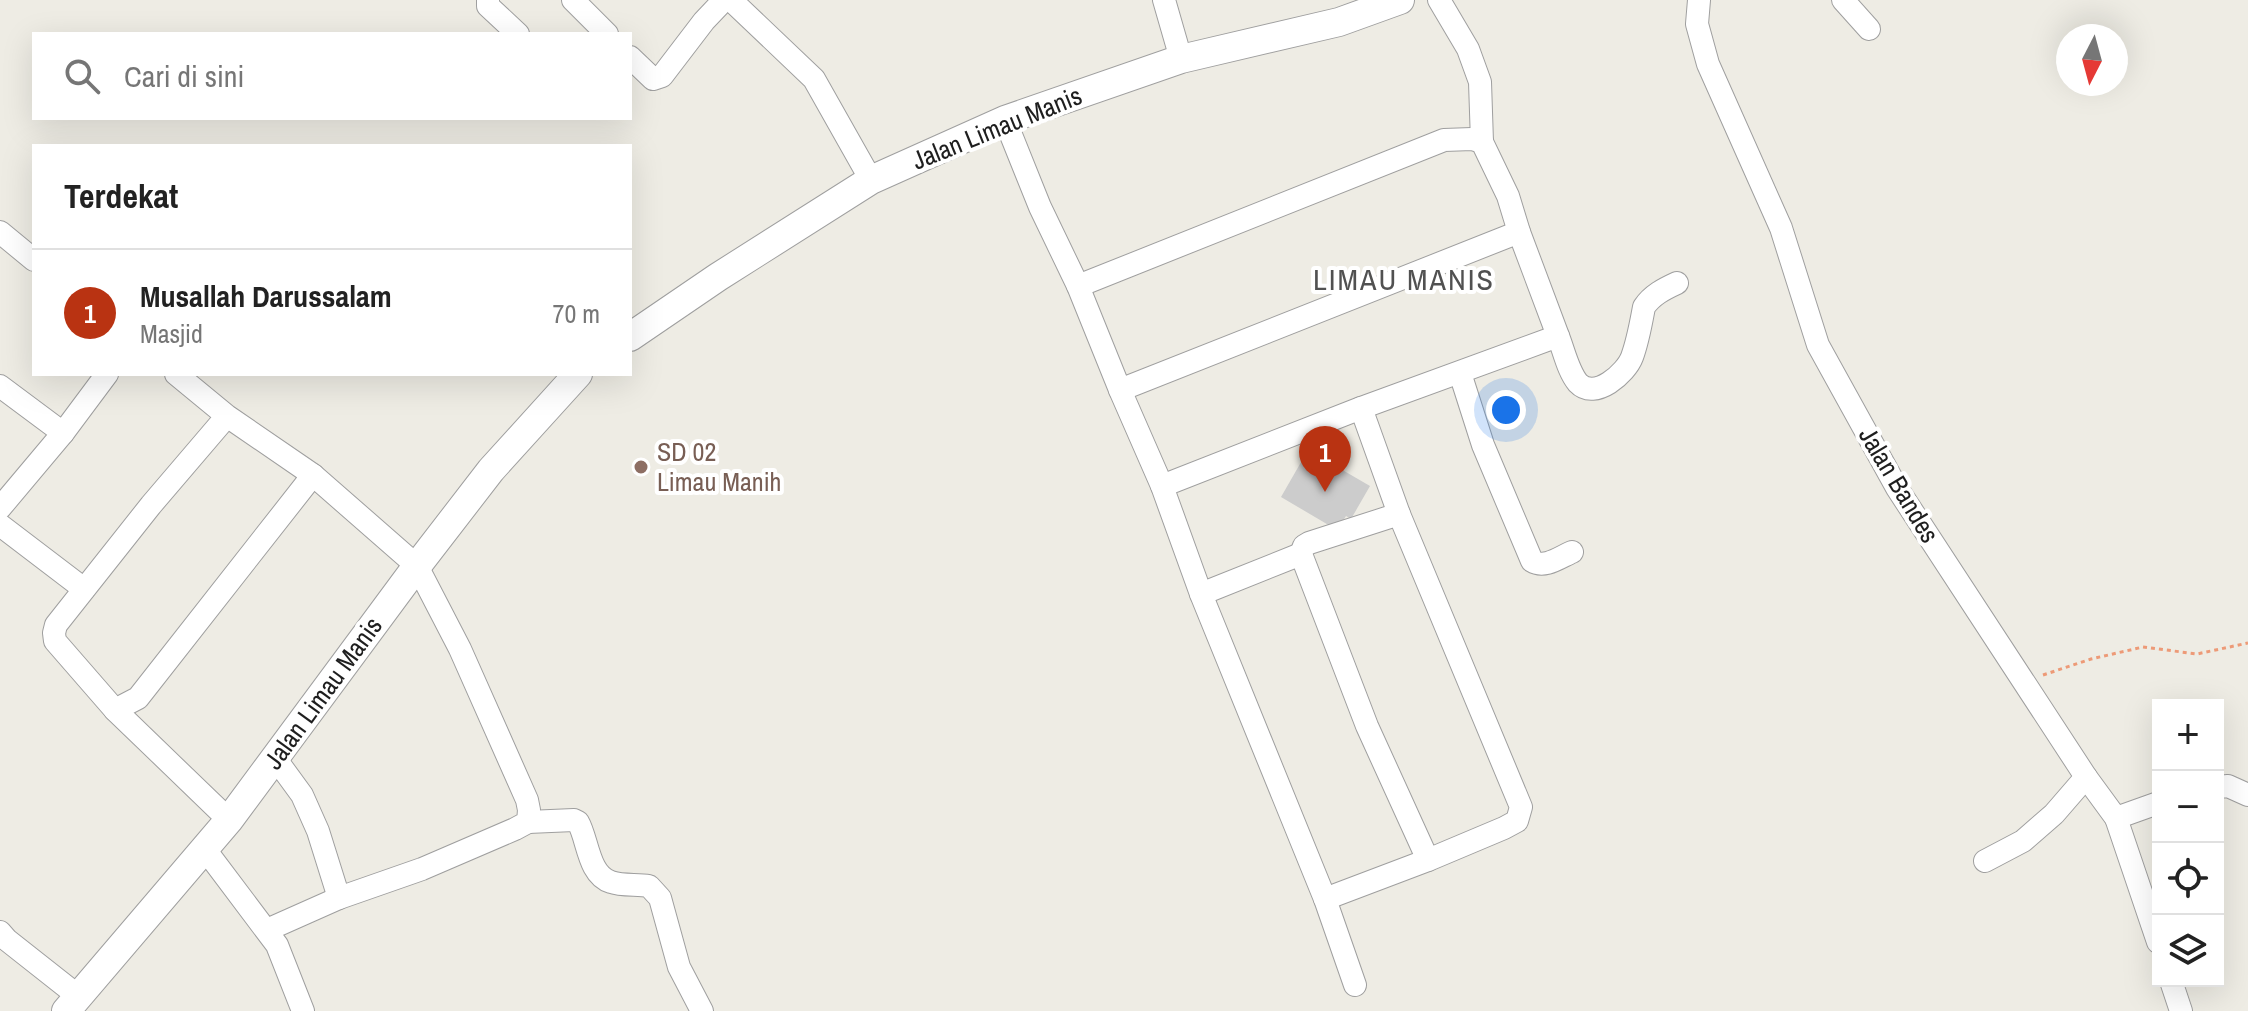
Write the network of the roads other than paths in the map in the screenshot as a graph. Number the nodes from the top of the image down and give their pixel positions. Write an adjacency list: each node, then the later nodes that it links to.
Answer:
1 (488, 0): 11 (street)
2 (573, 0): 12 (street)
3 (724, 0): 13 (street)
4 (731, 0): 17 (street)
5 (1164, 0): 14 (street)
6 (1398, 0): 14 (street, Jalan Limau Manis)
7 (1439, 0): 16 (street)
8 (1699, 0): 46 (street, Jalan Bandes)
9 (1843, 0): 10 (street)
10 (1869, 29)
11 (516, 32)
12 (605, 32)
13 (632, 59)
14 (1181, 59): 15 (street, Jalan Limau Manis)
15 (1005, 120): 17 (street, Jalan Limau Manis); 22 (street)
16 (1482, 142): 19 (street); 22 (street)
17 (871, 180): 23 (street, Jalan Limau Manis)
18 (0, 232): 20 (street)
19 (1519, 232): 24 (street); 30 (street)
20 (32, 258)
21 (1677, 283): 24 (street)
22 (1078, 286): 30 (street)
23 (632, 336)
24 (1558, 336): 25 (street)
25 (1460, 373): 31 (street); 39 (street)
26 (106, 376): 33 (street)
27 (178, 376): 32 (street)
28 (576, 376): 41 (street, Jalan Limau Manis)
29 (0, 386): 33 (street)
30 (1120, 390): 35 (street)
31 (1361, 408): 35 (street); 37 (street)
32 (227, 416): 34 (street); 42 (street)
33 (63, 433): 36 (street)
34 (313, 475): 41 (street); 44 (street)
35 (1162, 486): 43 (street)
36 (0, 508)
37 (1399, 514): 40 (street); 54 (street)
38 (0, 525): 42 (street)
39 (1572, 552)
40 (1301, 554): 43 (street); 54 (street)
41 (417, 566): 45 (street, Jalan Limau Manis); 52 (street)
42 (84, 589): 44 (street)
43 (1201, 594): 57 (street)
44 (115, 710): 51 (street)
45 (275, 758): 51 (street, Jalan Limau Manis); 56 (street)
46 (2086, 777): 50 (street, Jalan Bandes); 55 (street)
47 (2224, 786): 48 (street)
48 (2248, 795)
49 (2152, 805): 50 (street)
50 (2116, 818): 58 (street, Jalan Bandes)
51 (229, 820): 53 (street, Jalan Limau Manis)
52 (528, 822): 56 (street); 65 (street)
53 (204, 848): 59 (street); 63 (street, Jalan Limau Manis)
54 (1428, 860): 57 (street)
55 (1985, 861)
56 (339, 898): 59 (street)
57 (1325, 899): 61 (street)
58 (2152, 924)
59 (267, 930): 64 (street)
60 (0, 932): 63 (street)
61 (1355, 985)
62 (2173, 987): 66 (street)
63 (72, 1003)
64 (303, 1011)
65 (702, 1011)
66 (2181, 1011)

